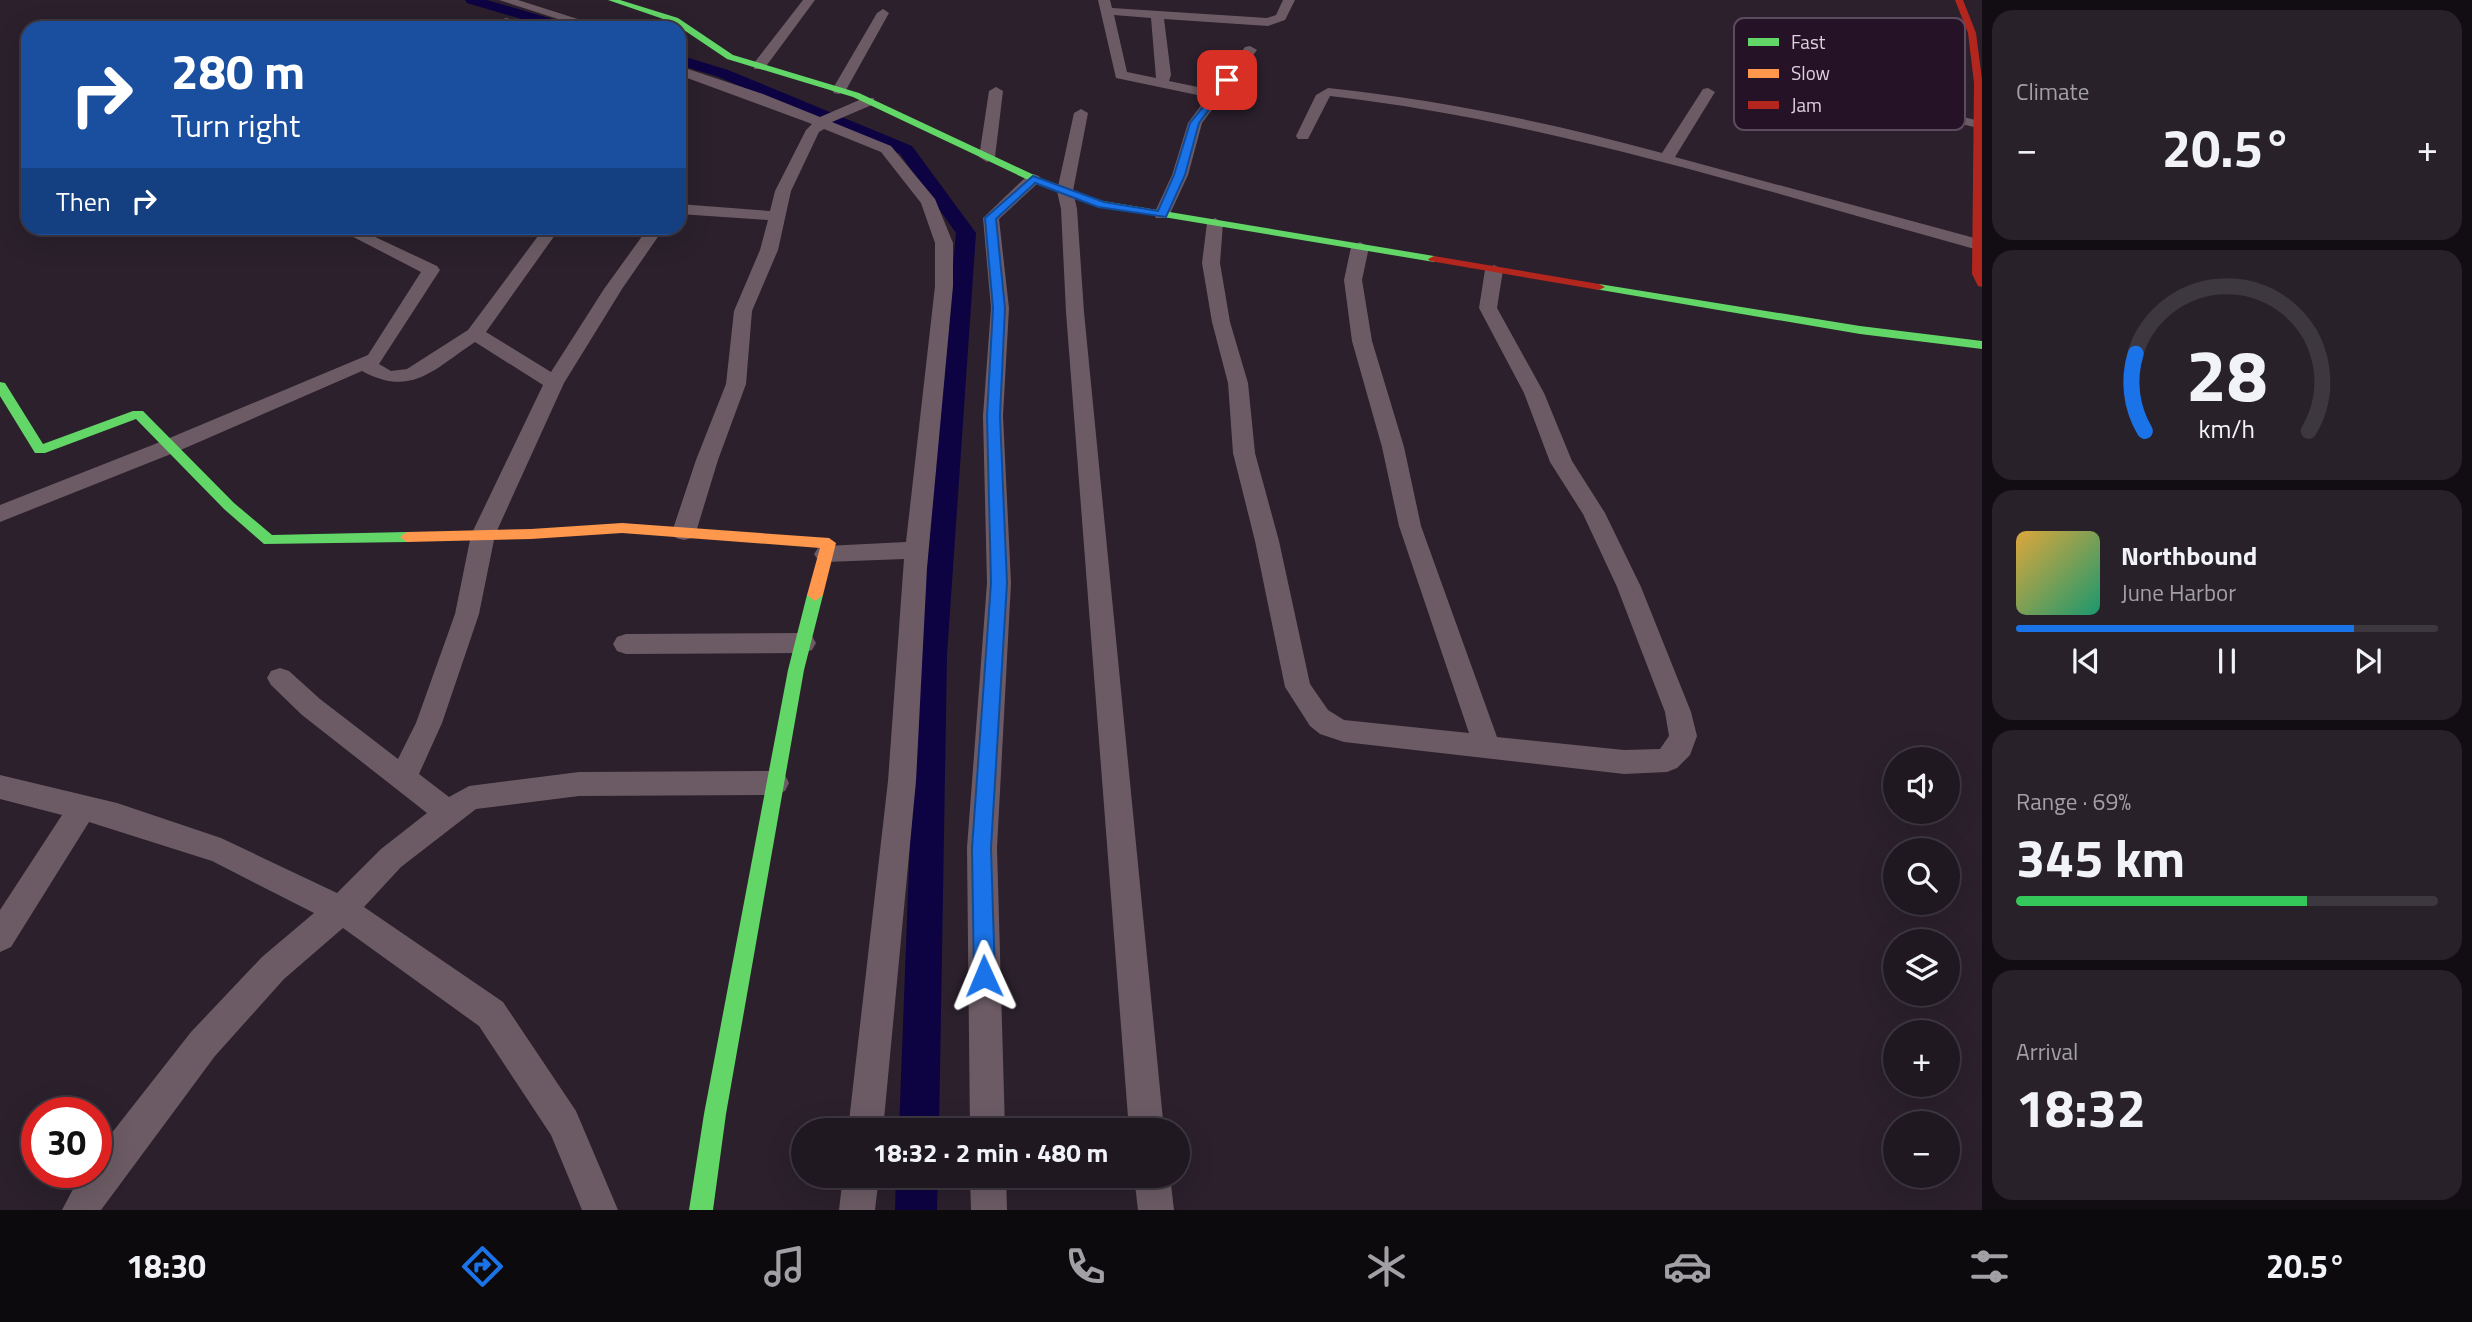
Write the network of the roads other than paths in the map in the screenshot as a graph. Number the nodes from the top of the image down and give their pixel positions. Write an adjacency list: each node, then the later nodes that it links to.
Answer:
1 (505, 0): 11 (street)
2 (612, 0): 12 (street)
3 (809, 0): 16 (street)
4 (1179, 0): 10 (street)
5 (1289, 0): 10 (street)
6 (1959, 0): 15 (street)
7 (1105, 5): 9 (street); 18 (street)
8 (883, 13): 19 (street)
9 (1157, 15): 10 (street); 18 (street)
10 (1182, 16)
11 (576, 21)
12 (676, 21)
13 (686, 27): 16 (street)
14 (1250, 50): 22 (street)
15 (1978, 56): 27 (street)
16 (759, 66): 19 (street)
17 (686, 72): 25 (street)
18 (1161, 83): 22 (street)
19 (839, 90): 23 (street)
20 (996, 91): 29 (street)
21 (1708, 92): 30 (street)
22 (1215, 95): 35 (street)
23 (869, 101): 25 (street); 29 (street)
24 (1081, 113): 32 (street)
25 (828, 119): 36 (street); 54 (street)
26 (1965, 121): 27 (lane)
27 (1978, 124): 33 (street)
28 (1303, 136): 30 (street)
29 (987, 157): 31 (street)
30 (1666, 159): 41 (street)
31 (1033, 179): 32 (street); 68 (street)
32 (1065, 191): 35 (street); 69 (street)
33 (1979, 202): 41 (street)
34 (686, 210): 36 (street)
35 (1162, 215): 37 (street)
36 (777, 216): 52 (street)
37 (1215, 223): 42 (street); 59 (street)
38 (358, 235): 47 (street)
39 (548, 235): 45 (street)
40 (651, 235): 48 (street)
41 (1977, 244): 44 (street)
42 (1360, 247): 43 (street); 59 (street)
43 (1493, 270): 46 (street); 59 (street)
44 (1981, 281)
45 (475, 334): 47 (street); 48 (street)
46 (1982, 345)
47 (363, 364): 50 (street)
48 (554, 383): 53 (street)
49 (0, 386): 50 (street)
50 (169, 447): 51 (street); 53 (street)
51 (0, 514)
52 (684, 531): 53 (street); 55 (street)
53 (483, 535): 60 (street)
54 (917, 550): 55 (street); 67 (street)
55 (826, 554): 56 (street)
56 (803, 643): 57 (street); 61 (street)
57 (626, 644)
58 (280, 678): 60 (street)
59 (1487, 747)
60 (402, 780): 64 (street)
61 (775, 783): 64 (street); 75 (street)
62 (0, 788): 63 (street)
63 (83, 807): 65 (street); 66 (street)
64 (448, 813): 65 (street)
65 (341, 911): 73 (street); 74 (street)
66 (0, 937)
67 (867, 1118)
68 (987, 1118)
69 (1146, 1118)
70 (860, 1188): 76 (street)
71 (988, 1188): 77 (street)
72 (1153, 1188): 78 (street)
73 (80, 1210)
74 (600, 1210)
75 (701, 1210)
76 (857, 1210)
77 (989, 1210)
78 (1156, 1210)

